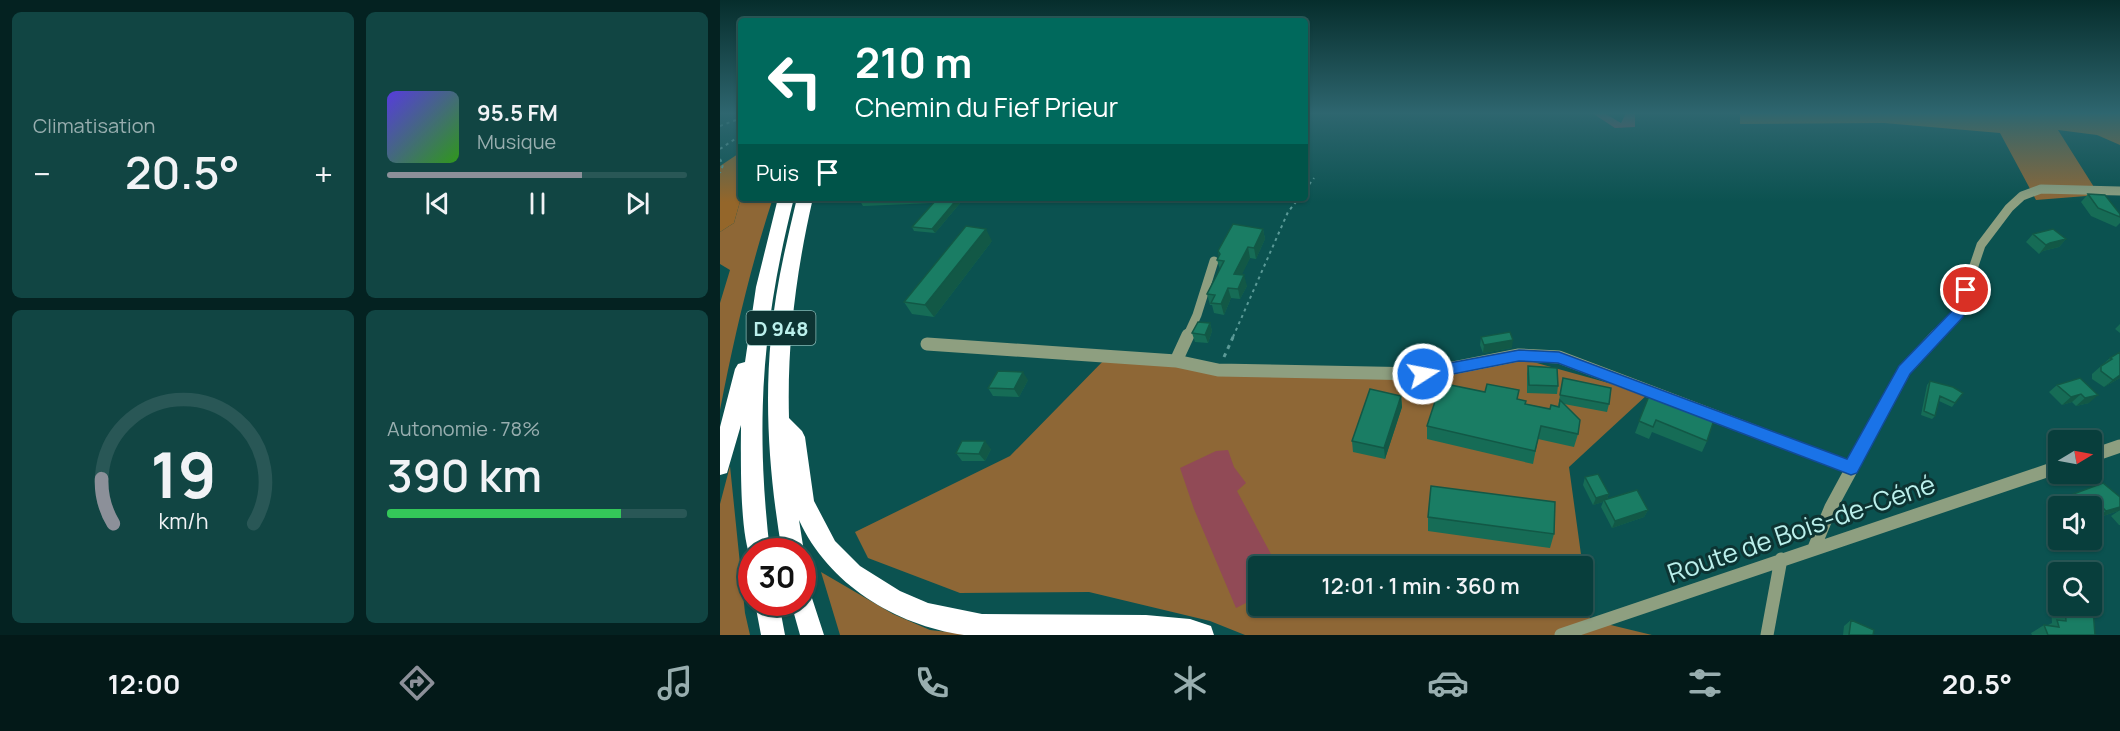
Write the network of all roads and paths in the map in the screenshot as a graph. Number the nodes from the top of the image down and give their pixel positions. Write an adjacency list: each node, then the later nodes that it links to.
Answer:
1 (720, 159): 2 (path)
2 (720, 173)
3 (1314, 178): 4 (path)
4 (1308, 186)
5 (2120, 191): 18 (street)
6 (785, 201): 10 (highway, D 948)
7 (804, 201): 14 (highway, D 948)
8 (1297, 201): 13 (path)
9 (1214, 261): 12 (street)
10 (758, 324): 17 (highway); 20 (highway, D 948)
11 (927, 344): 12 (street)
12 (1176, 361): 13 (street)
13 (1218, 370): 18 (street)
14 (780, 423): 21 (highway, D 948); 28 (highway)
15 (2120, 446): 16 (street)
16 (2102, 452)
17 (720, 466)
18 (1851, 468): 22 (street)
19 (2048, 470): 22 (street, Route de Bois-de-Céné)
20 (758, 538)
21 (791, 538)
22 (1814, 548): 23 (street, Route de Bois-de-Céné)
23 (1781, 559): 29 (street, Route de Bois-de-Céné); 30 (street)
24 (769, 616): 26 (highway)
25 (807, 616): 27 (highway)
26 (773, 635)
27 (812, 635)
28 (1202, 635)
29 (1561, 635)
30 (1767, 635)

